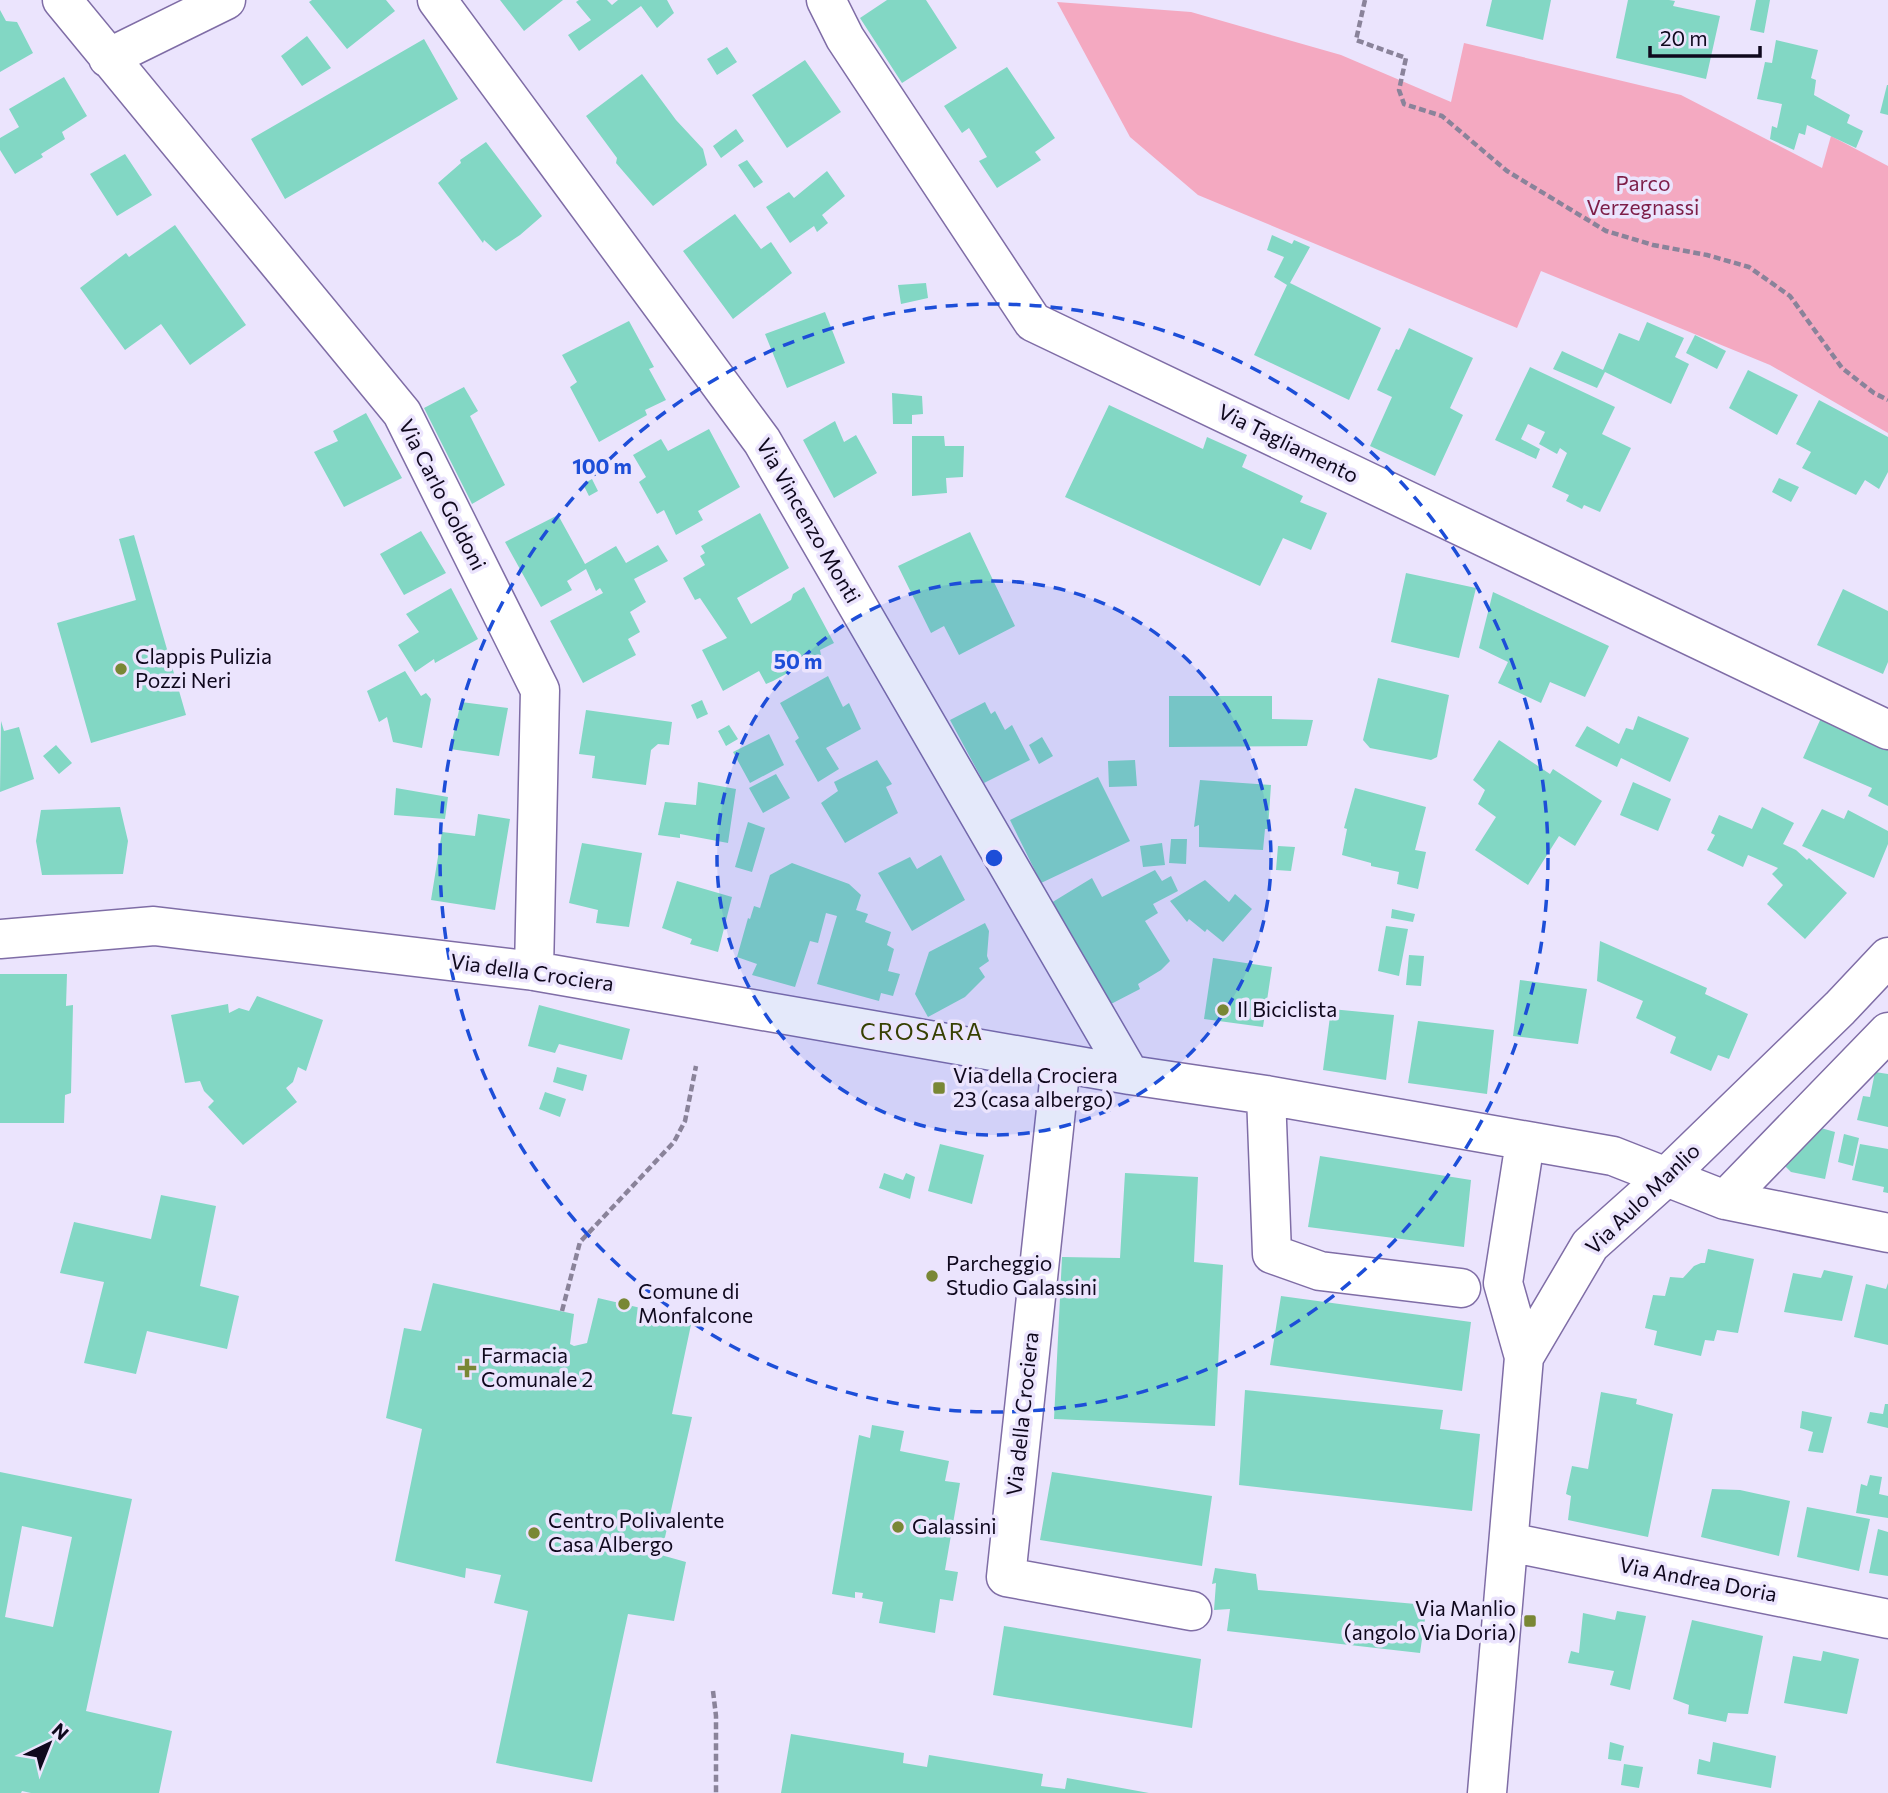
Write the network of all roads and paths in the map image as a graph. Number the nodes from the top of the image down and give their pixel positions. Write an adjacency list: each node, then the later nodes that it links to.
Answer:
1 (62, 0): 6 (street, Via Carlo Goldoni)
2 (226, 0): 6 (street)
3 (437, 0): 15 (street, Via Vincenzo Monti)
4 (826, 0): 8 (street, Via Tagliamento)
5 (1365, 0): 7 (path)
6 (108, 58): 11 (street, Via Carlo Goldoni)
7 (1888, 400)
8 (1888, 730)
9 (0, 939): 11 (street, Via della Crociera)
10 (1888, 957): 18 (street, Via Aulo Manlio)
11 (534, 971): 13 (street, Via della Crociera)
12 (1888, 1032): 19 (street)
13 (1061, 1063): 15 (street, Via della Crociera); 25 (street, Via della Crociera)
14 (696, 1066): 22 (path)
15 (1130, 1075): 16 (street, Via della Crociera)
16 (1266, 1096): 17 (street, Via della Crociera); 21 (street)
17 (1525, 1142): 18 (street, Via della Crociera); 23 (street)
18 (1665, 1178): 19 (street, Via della Crociera); 23 (street, Via Aulo Manlio)
19 (1725, 1200): 20 (street, Via della Crociera)
20 (1888, 1233)
21 (1461, 1289)
22 (562, 1311)
23 (1524, 1357): 24 (street, Via Aulo Manlio)
24 (1509, 1542): 26 (street, Via Andrea Doria); 29 (street, Via Aulo Manlio)
25 (1192, 1611)
26 (1888, 1619)
27 (712, 1690): 28 (path)
28 (716, 1793)
29 (1487, 1793)

